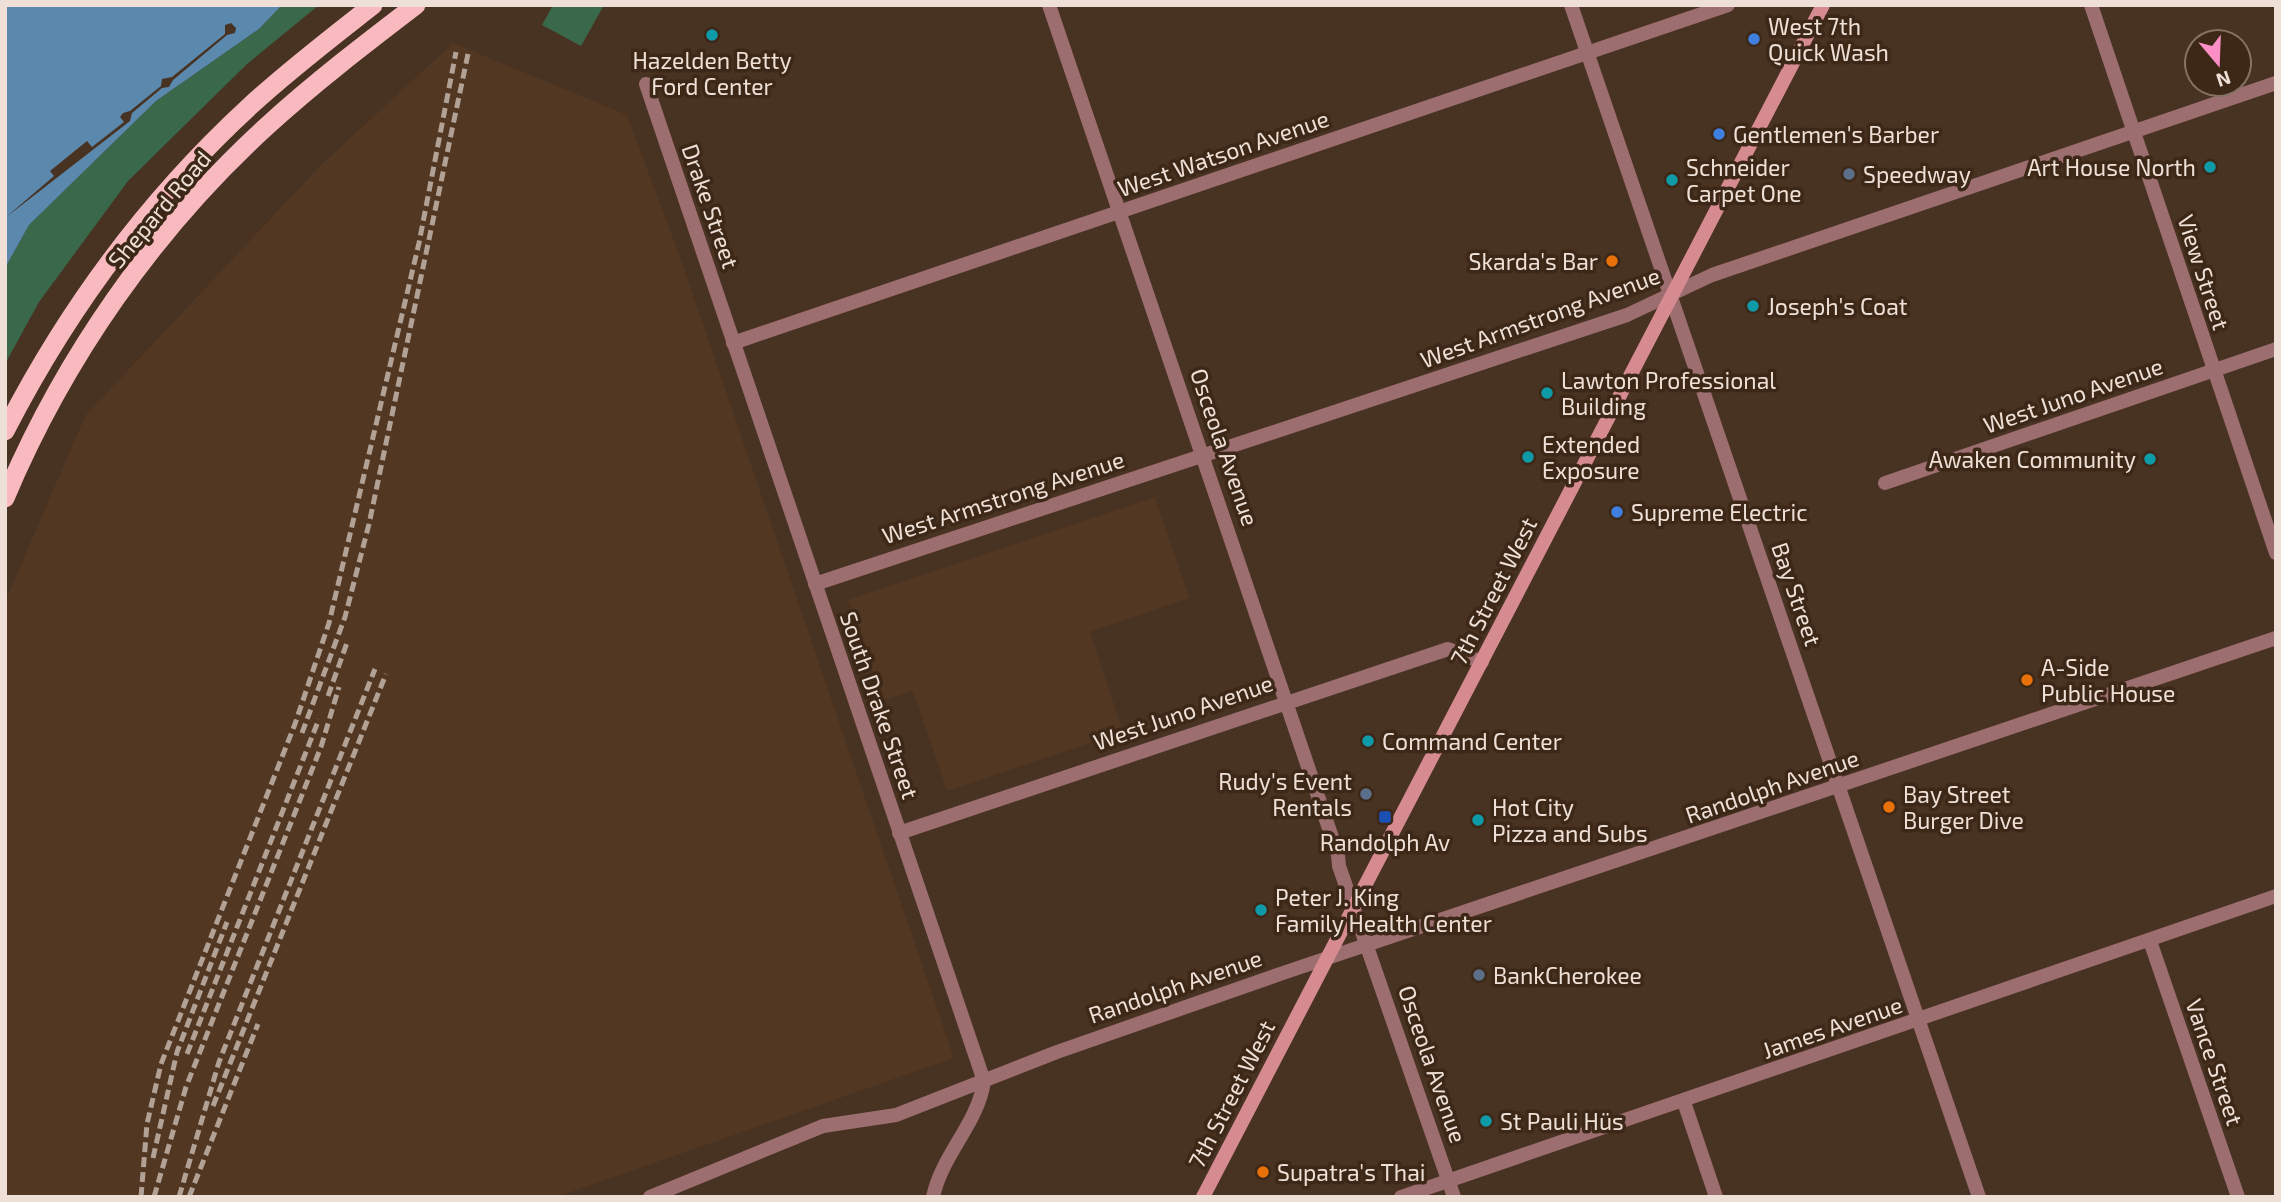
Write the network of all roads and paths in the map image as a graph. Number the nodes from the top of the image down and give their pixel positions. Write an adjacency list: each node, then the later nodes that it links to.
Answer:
1 (373, 5): 17 (highway, Shepard Road)
2 (416, 5): 20 (highway, Shepard Road)
3 (1049, 5): 12 (street, Osceola Avenue)
4 (1571, 5): 8 (street, Bay Street)
5 (1728, 5): 8 (street, West Watson Avenue)
6 (1823, 5): 13 (main road, 7th Street West)
7 (2091, 5): 11 (street, View Street)
8 (1587, 51): 12 (street, West Watson Avenue); 13 (street, Bay Street)
9 (2276, 83): 11 (street, West Armstrong Avenue)
10 (646, 84): 14 (street, Drake Street)
11 (2133, 132): 13 (street, West Armstrong Avenue); 16 (street, View Street)
12 (1120, 212): 14 (street, West Watson Avenue); 18 (street, Osceola Avenue)
13 (1672, 295): 18 (street, West Armstrong Avenue); 24 (main road, 7th Street West); 26 (street, Bay Street)
14 (733, 343): 22 (street, South Drake Street)
15 (2276, 349): 16 (street, West Juno Avenue)
16 (2212, 370): 19 (street, West Juno Avenue); 21 (street, View Street)
17 (5, 431)
18 (1204, 455): 22 (street, West Armstrong Avenue); 25 (street, Osceola Avenue)
19 (1885, 483)
20 (5, 499)
21 (2276, 553)
22 (815, 584): 27 (street, South Drake Street)
23 (2276, 638): 26 (street, Randolph Avenue)
24 (1482, 662): 25 (street, West Juno Avenue); 29 (main road, 7th Street West)
25 (1288, 701): 27 (street, West Juno Avenue); 29 (street, Osceola Avenue)
26 (1838, 788): 31 (street, Randolph Avenue); 33 (street, Bay Street)
27 (899, 833): 34 (street, South Drake Street)
28 (2276, 897): 30 (street, James Avenue)
29 (1354, 905): 31 (street, Osceola Avenue); 32 (main road, 7th Street West)
30 (2150, 941): 33 (street, James Avenue); 44 (street, Vance Street)
31 (1368, 946): 32 (street, Randolph Avenue); 36 (street, Osceola Avenue)
32 (1325, 960): 34 (street, Randolph Avenue); 39 (main road, 7th Street West)
33 (1918, 1021): 35 (street, James Avenue); 43 (street, Bay Street)
34 (984, 1081): 37 (street, Randolph Avenue); 38 (street)
35 (1684, 1102): 36 (street, James Avenue); 42 (street)
36 (1449, 1181): 40 (street, James Avenue); 41 (street, Osceola Avenue)
37 (650, 1197)
38 (933, 1197)
39 (1203, 1197)
40 (1401, 1197)
41 (1454, 1197)
42 (1716, 1197)
43 (1979, 1197)
44 (2238, 1197)

